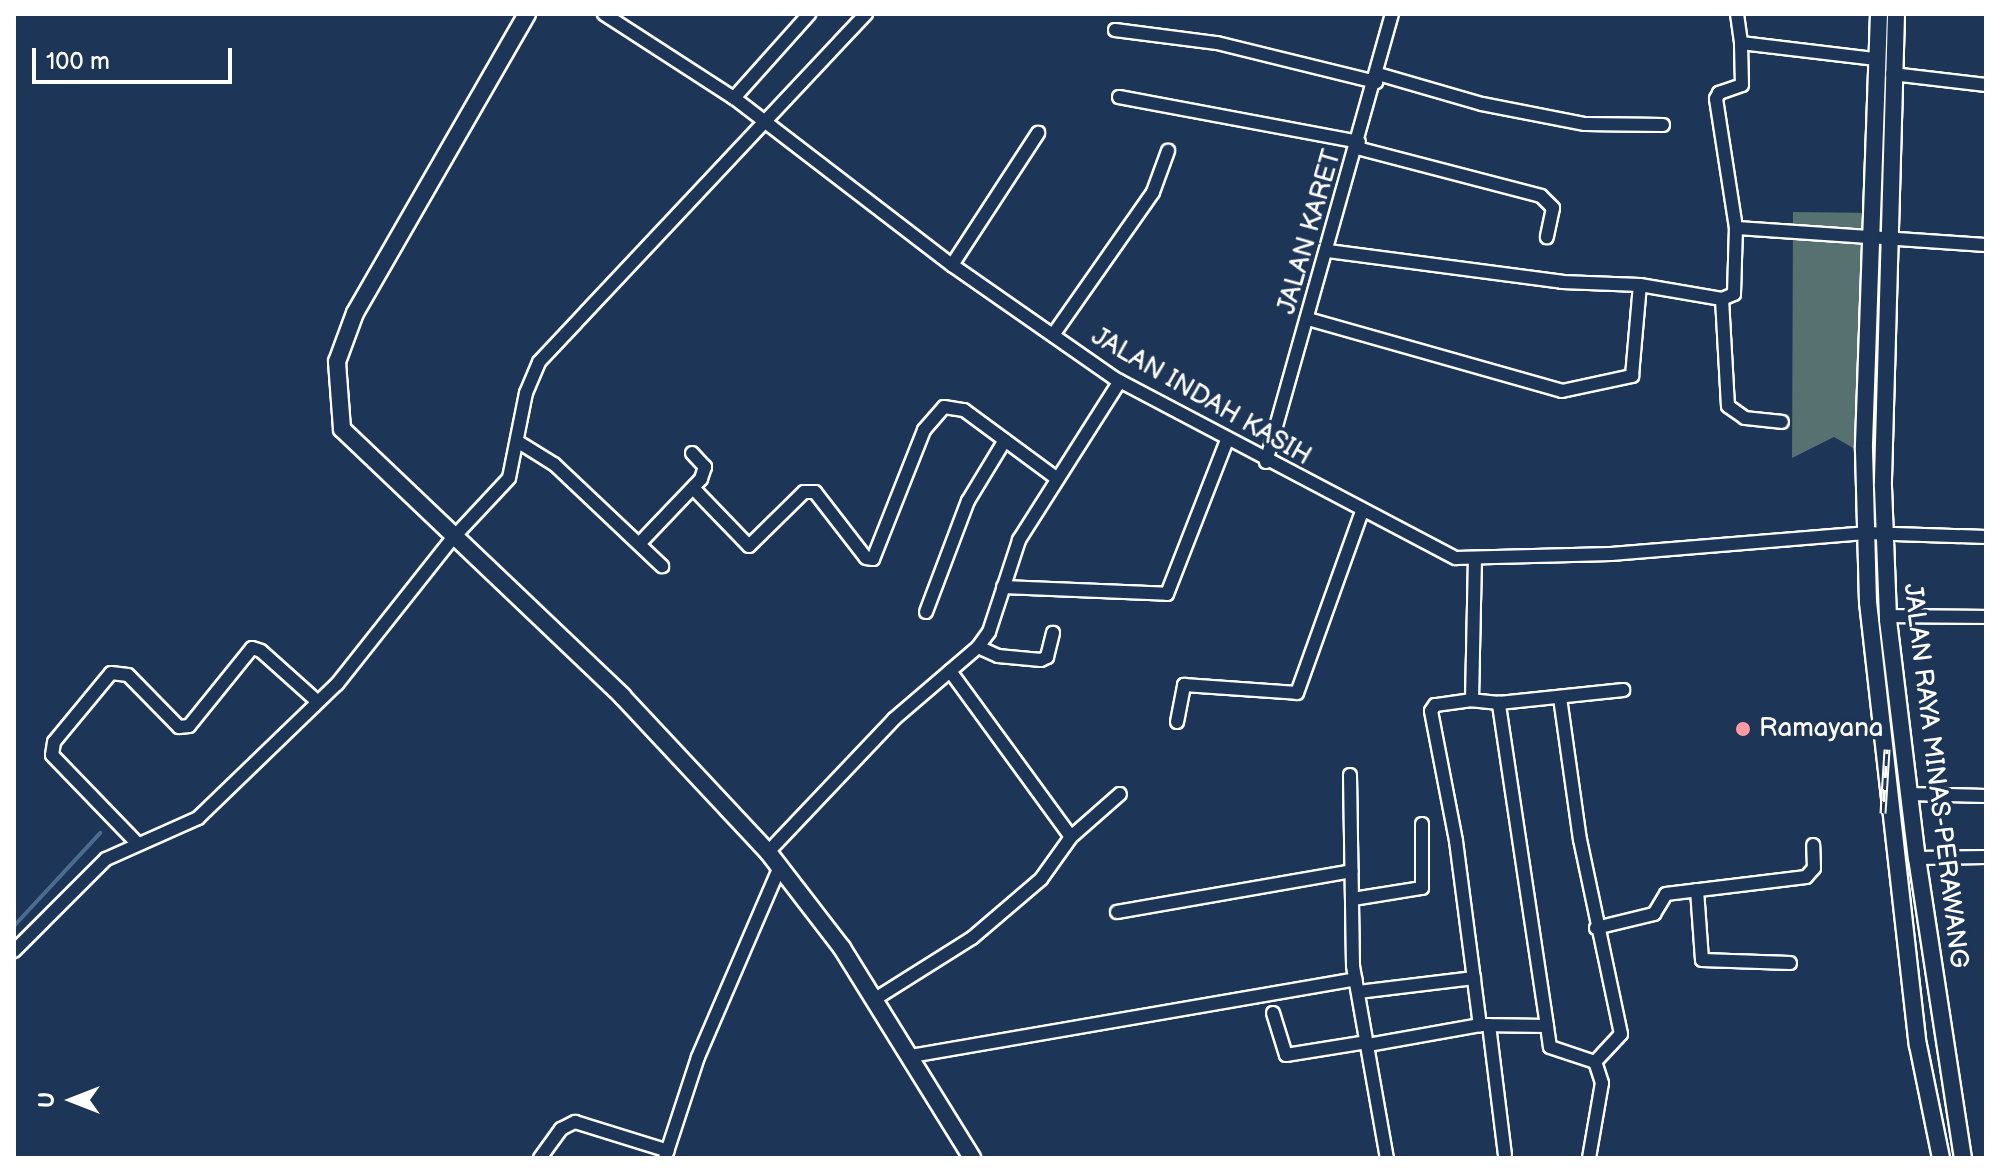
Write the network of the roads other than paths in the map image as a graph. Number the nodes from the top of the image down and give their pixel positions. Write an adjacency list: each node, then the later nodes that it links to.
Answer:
1 (527, 14): 46 (main road)
2 (604, 14): 16 (street, JALAN INDAH KASIH)
3 (809, 14): 16 (street)
4 (866, 14): 17 (street)
5 (1392, 14): 13 (street, JALAN KARET)
6 (1737, 14): 10 (street)
7 (1879, 14): 11 (main road, JALAN RAYA MINAS-PERAWANG)
8 (1896, 14): 12 (main road, JALAN RAYA MINAS-PERAWANG)
9 (1115, 30): 13 (street)
10 (1741, 43): 11 (street); 22 (street)
11 (1876, 59): 23 (main road, JALAN RAYA MINAS-PERAWANG)
12 (1892, 74): 14 (street); 24 (main road, JALAN RAYA MINAS-PERAWANG)
13 (1377, 78): 18 (street); 20 (street, JALAN KARET)
14 (1986, 85)
15 (1119, 97): 20 (street)
16 (734, 98): 17 (street, JALAN INDAH KASIH)
17 (766, 120): 28 (street, JALAN INDAH KASIH); 37 (street)
18 (1663, 125)
19 (1038, 133): 28 (street)
20 (1358, 145): 25 (street); 27 (street, JALAN KARET)
21 (1168, 151): 32 (street)
22 (1736, 228): 23 (street); 30 (street)
23 (1872, 235): 24 (street); 43 (main road, JALAN RAYA MINAS-PERAWANG)
24 (1890, 236): 26 (street); 44 (main road, JALAN RAYA MINAS-PERAWANG)
25 (1547, 237)
26 (1986, 245)
27 (1328, 251): 29 (street); 31 (street, JALAN KARET)
28 (952, 265): 32 (street, JALAN INDAH KASIH)
29 (1640, 285): 30 (street); 31 (street)
30 (1722, 299): 34 (street)
31 (1308, 319): 39 (street, JALAN KARET)
32 (1053, 335): 33 (street, JALAN INDAH KASIH)
33 (1120, 381): 36 (street, JALAN INDAH KASIH); 40 (street)
34 (1782, 422)
35 (1005, 440): 40 (street); 41 (street); 51 (street)
36 (1227, 440): 39 (street, JALAN INDAH KASIH); 50 (street)
37 (520, 443): 46 (street); 47 (street)
38 (692, 453): 41 (street)
39 (1266, 462): 42 (street, JALAN INDAH KASIH)
40 (1055, 477): 50 (street)
41 (694, 489): 47 (street)
42 (1362, 511): 48 (street, JALAN INDAH KASIH); 62 (street)
43 (1865, 533): 44 (street, JALAN INDAH KASIH); 48 (street, JALAN INDAH KASIH); 97 (main road, JALAN RAYA MINAS-PERAWANG)
44 (1883, 534): 45 (street, JALAN INDAH KASIH); 52 (main road, JALAN RAYA MINAS-PERAWANG)
45 (1986, 537)
46 (452, 539): 60 (street); 71 (main road)
47 (639, 544): 49 (street)
48 (1475, 559): 59 (street)
49 (662, 566)
50 (1003, 587): 55 (street)
51 (926, 612)
52 (1888, 616): 53 (street); 65 (main road, JALAN RAYA MINAS-PERAWANG)
53 (1986, 617)
54 (1053, 633): 55 (street)
55 (978, 647): 56 (street)
56 (950, 671): 68 (street); 71 (street)
57 (1623, 690): 58 (street)
58 (1560, 697): 61 (street); 79 (street)
59 (1472, 700): 61 (street); 82 (street)
60 (318, 702): 69 (street); 69 (street)
61 (1499, 703): 87 (street)
62 (1177, 722)
63 (1350, 775): 75 (street)
64 (1120, 794): 68 (street)
65 (1909, 794): 66 (street); 73 (main road, JALAN RAYA MINAS-PERAWANG)
66 (1986, 796)
67 (1422, 824): 77 (street)
68 (1071, 837): 84 (street)
69 (137, 843): 80 (street)
70 (1813, 845): 76 (street)
71 (768, 852): 74 (main road)
72 (1986, 857): 73 (street)
73 (1917, 858): 98 (main road, JALAN RAYA MINAS-PERAWANG)
74 (780, 867): 84 (main road); 91 (street)
75 (1351, 871): 77 (street); 78 (street)
76 (1697, 890): 79 (street); 81 (street)
77 (1353, 899): 83 (street)
78 (1117, 912)
79 (1596, 928): 90 (street)
80 (14, 951)
81 (1790, 963)
82 (1474, 978): 83 (street); 86 (street)
83 (1357, 986): 88 (street); 89 (street)
84 (875, 999): 89 (main road)
85 (1273, 1013): 88 (street)
86 (1484, 1025): 87 (street); 88 (street); 92 (street)
87 (1547, 1026): 90 (street)
88 (1367, 1044): 95 (street)
89 (911, 1056): 94 (main road)
90 (1595, 1062): 96 (street)
91 (666, 1154): 93 (street)
92 (1508, 1157)
93 (540, 1158)
94 (972, 1158)
95 (1388, 1158)
96 (1589, 1158)
97 (1941, 1158)
98 (1963, 1158)

